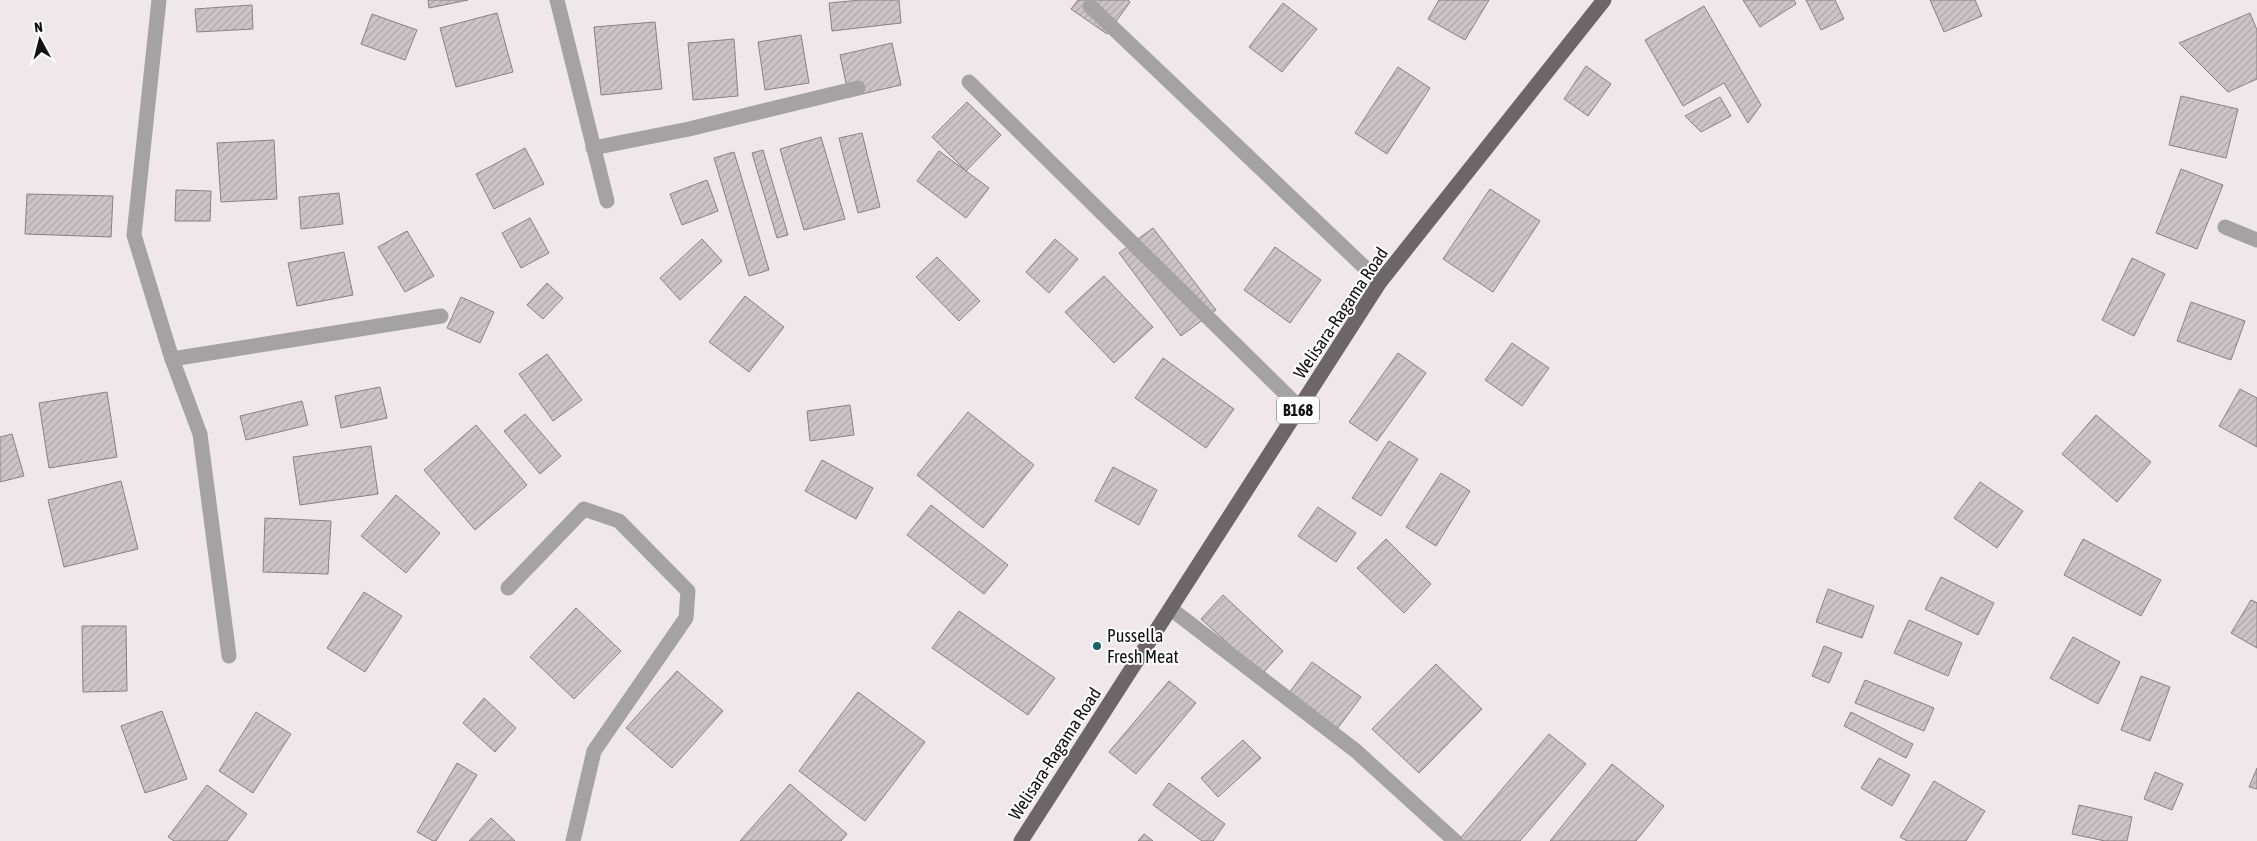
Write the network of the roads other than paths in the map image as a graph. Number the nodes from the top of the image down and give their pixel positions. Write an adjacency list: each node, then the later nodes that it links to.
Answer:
1 (159, 0): 13 (street)
2 (556, 0): 7 (street)
3 (1604, 0): 11 (main road, Welisara-Ragama Road / B168)
4 (1090, 6): 11 (street)
5 (969, 82): 14 (street)
6 (858, 88): 7 (street)
7 (593, 148): 8 (street)
8 (607, 201)
9 (2225, 227): 10 (street)
10 (2257, 240)
11 (1380, 282): 14 (main road, Welisara-Ragama Road / B168)
12 (441, 316): 13 (street)
13 (172, 359): 17 (street)
14 (1300, 408): 16 (main road, Welisara-Ragama Road / B168)
15 (508, 588): 18 (street)
16 (1171, 609): 19 (main road, Welisara-Ragama Road / B168); 20 (street)
17 (229, 656)
18 (572, 841)
19 (1021, 841)
20 (1455, 841)

